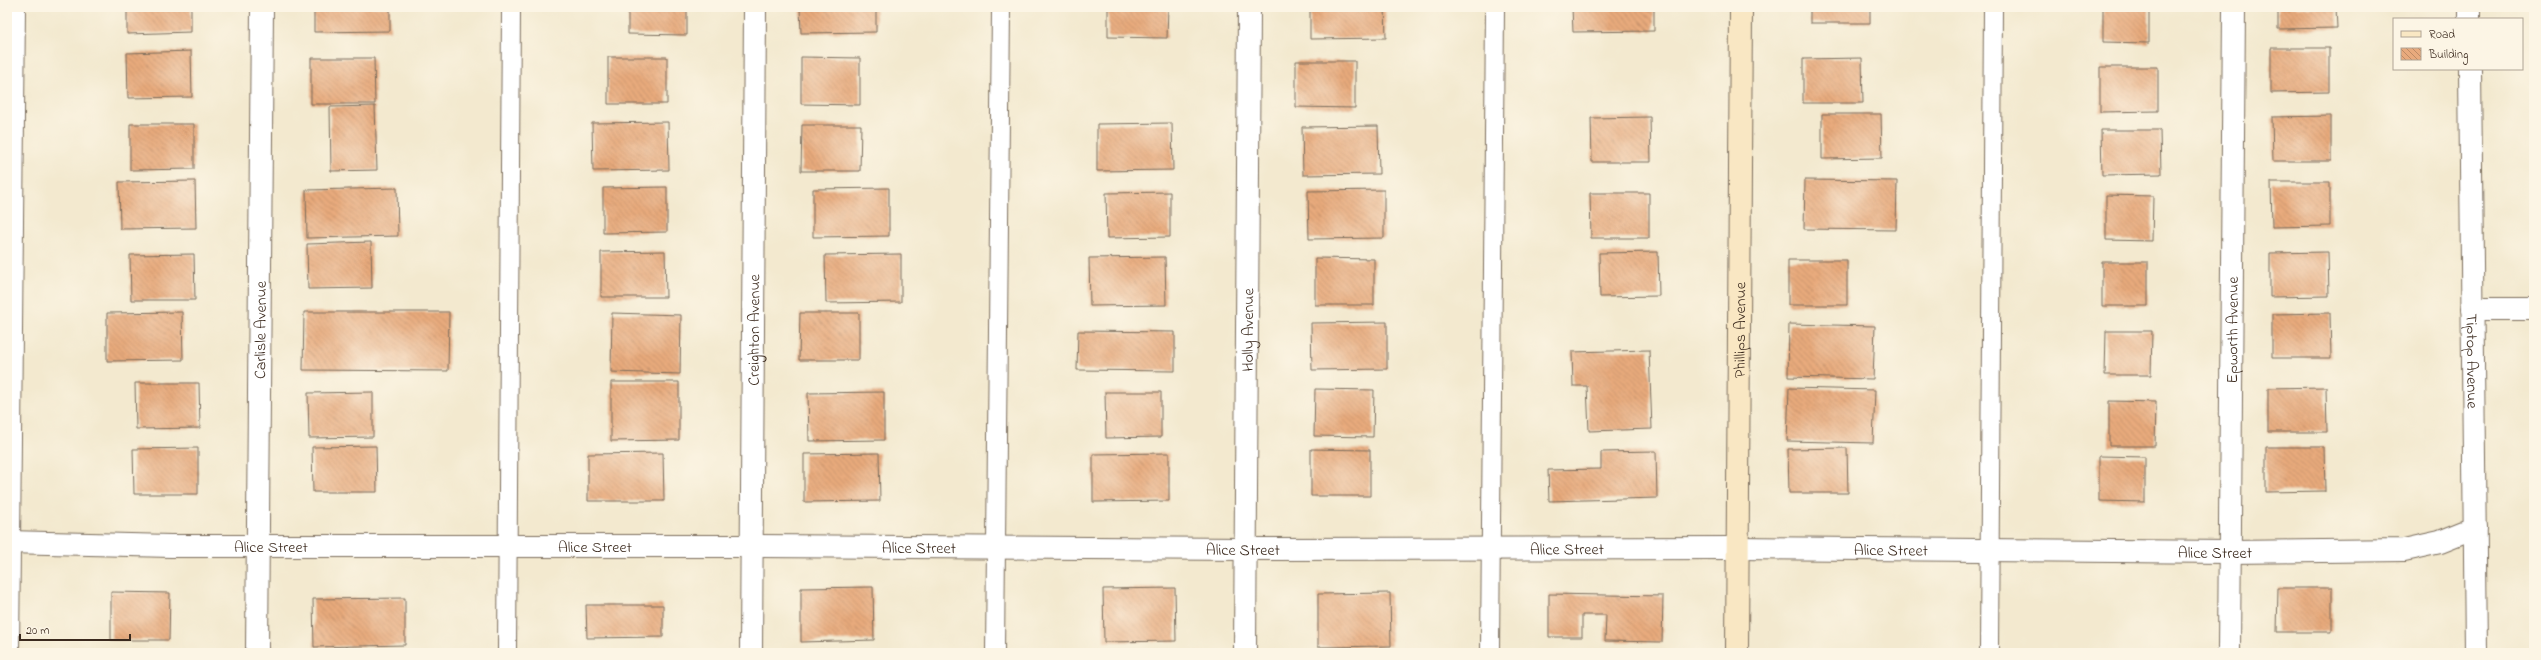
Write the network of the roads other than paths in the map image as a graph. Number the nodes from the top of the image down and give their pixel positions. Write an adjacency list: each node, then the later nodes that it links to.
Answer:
1 (16, 7): 17 (lane)
2 (262, 7): 18 (street, Carlisle Avenue)
3 (511, 7): 19 (lane)
4 (755, 7): 20 (street, Creighton Avenue)
5 (1001, 7): 21 (lane)
6 (1249, 7): 23 (street, Holly Avenue)
7 (1495, 7): 24 (lane)
8 (1741, 7): 22 (street, Phillips Avenue)
9 (1993, 7): 25 (lane)
10 (2234, 7): 26 (street, Epworth Avenue)
11 (2469, 7): 12 (street)
12 (2469, 18)
13 (2470, 70): 14 (street, Tiptop Avenue)
14 (2472, 309): 15 (street); 16 (street, Tiptop Avenue)
15 (2534, 309)
16 (2475, 528): 26 (street, Alice Street); 37 (street, Tiptop Avenue)
17 (8, 542): 18 (street, Alice Street); 27 (lane)
18 (258, 545): 19 (street, Alice Street); 28 (street, Carlisle Avenue)
19 (508, 546): 20 (street, Alice Street); 29 (lane)
20 (751, 546): 21 (street, Alice Street); 30 (street, Creighton Avenue)
21 (996, 548): 23 (street, Alice Street); 31 (lane)
22 (1737, 548): 24 (street, Alice Street); 25 (street, Alice Street); 34 (street, Phillips Avenue)
23 (1246, 549): 24 (street, Alice Street); 32 (street, Holly Avenue)
24 (1490, 549): 33 (lane)
25 (1991, 550): 26 (street, Alice Street); 35 (lane)
26 (2230, 552): 36 (street, Epworth Avenue)
27 (10, 653)
28 (257, 653)
29 (508, 653)
30 (751, 653)
31 (995, 653)
32 (1245, 653)
33 (1490, 653)
34 (1737, 653)
35 (1990, 653)
36 (2229, 653)
37 (2476, 653)

